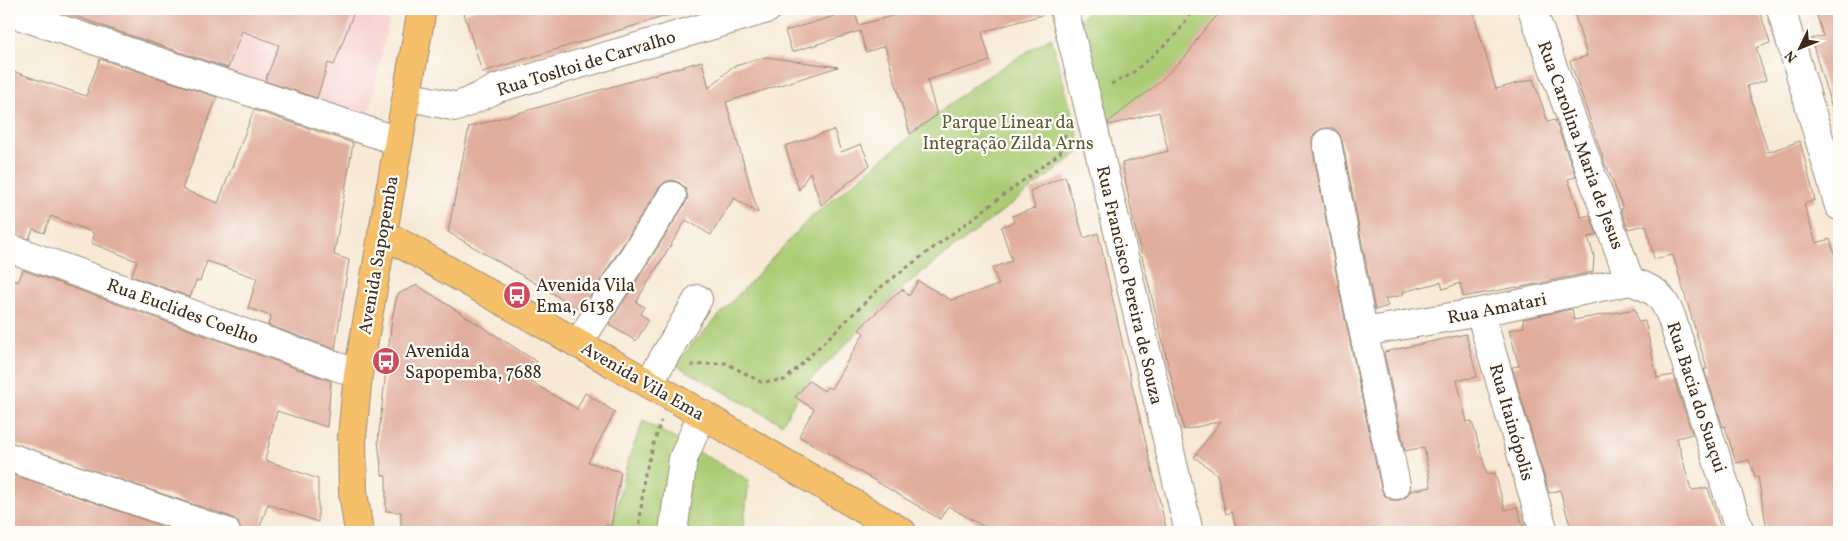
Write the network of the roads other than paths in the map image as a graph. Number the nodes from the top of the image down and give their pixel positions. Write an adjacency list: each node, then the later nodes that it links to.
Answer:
1 (422, 9): 7 (main road, Avenida Sapopemba)
2 (767, 9): 7 (street, Rua Tosltoi de Carvalho)
3 (1064, 9): 28 (street, Rua Francisco Pereira de Souza)
4 (1532, 9): 14 (street, Rua Carolina Maria de Jesus)
5 (1781, 9): 11 (street)
6 (9, 12): 8 (street)
7 (407, 96): 8 (main road, Avenida Sapopemba)
8 (398, 142): 12 (main road, Avenida Sapopemba)
9 (1327, 144): 17 (street)
10 (672, 196): 18 (street)
11 (1839, 206)
12 (382, 233): 18 (main road, Avenida Vila Ema); 19 (main road, Avenida Sapopemba)
13 (9, 248): 19 (street, Rua Euclides Coelho)
14 (1630, 281): 16 (street, Rua Amatari); 30 (street, Rua Bacia do Suaçui)
15 (698, 299): 20 (street)
16 (1480, 312): 17 (street, Rua Amatari); 29 (street, Rua Itainópolis)
17 (1364, 332): 23 (street)
18 (578, 344): 20 (main road, Avenida Vila Ema)
19 (358, 374): 25 (main road, Avenida Sapopemba)
20 (659, 389): 21 (main road, Avenida Vila Ema)
21 (702, 414): 26 (street); 27 (main road, Avenida Vila Ema)
22 (9, 458): 24 (street)
23 (1396, 485)
24 (226, 532)
25 (359, 532)
26 (673, 532)
27 (902, 532)
28 (1189, 532)
29 (1544, 532)
30 (1740, 532)

